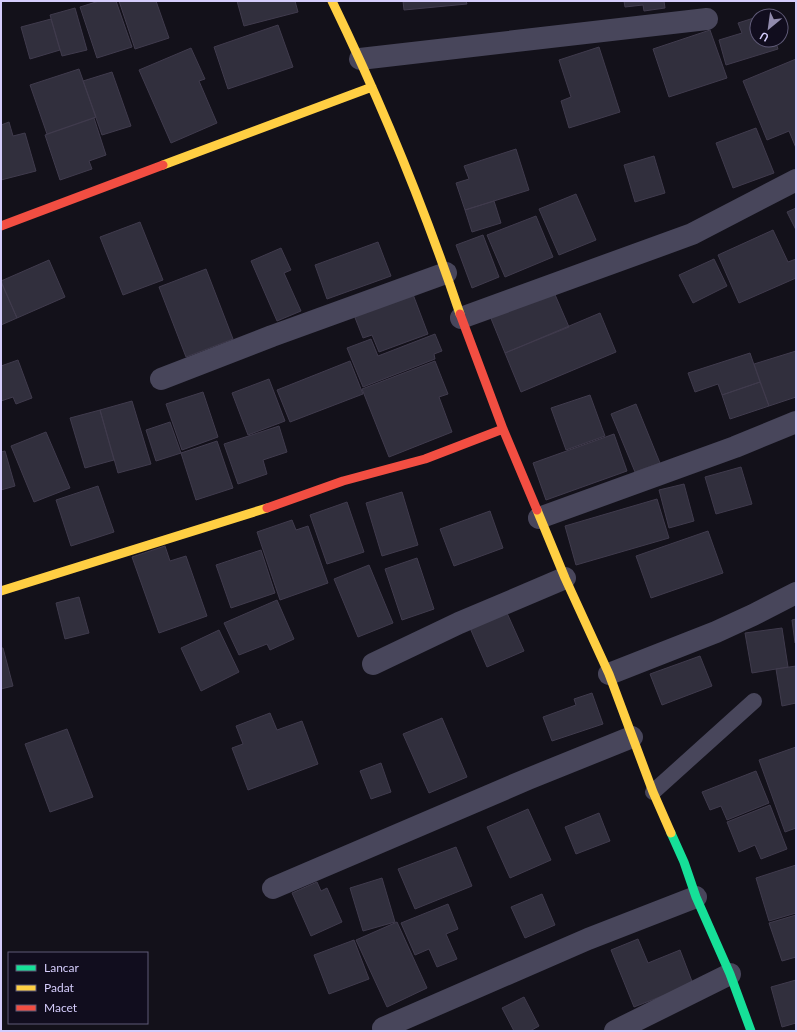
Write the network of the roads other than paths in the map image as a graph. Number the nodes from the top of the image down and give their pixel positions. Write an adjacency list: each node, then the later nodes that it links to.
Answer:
1 (332, 1): 3 (street)
2 (707, 19): 3 (street)
3 (360, 60): 4 (street)
4 (372, 87): 6 (street); 7 (street)
5 (796, 180): 8 (street)
6 (1, 226)
7 (446, 273): 8 (street); 9 (street)
8 (461, 318): 11 (street)
9 (161, 379)
10 (796, 422): 12 (street)
11 (503, 429): 12 (street); 14 (street)
12 (539, 518): 13 (street)
13 (565, 578): 16 (street); 17 (street)
14 (1, 591)
15 (796, 593): 17 (street)
16 (373, 664)
17 (609, 674): 19 (street)
18 (754, 701): 20 (lane)
19 (632, 737): 20 (street); 21 (street)
20 (653, 792): 22 (street)
21 (273, 888)
22 (696, 897): 23 (street); 24 (street)
23 (730, 974): 25 (street); 26 (street)
24 (383, 1028)
25 (615, 1031)
26 (751, 1031)

